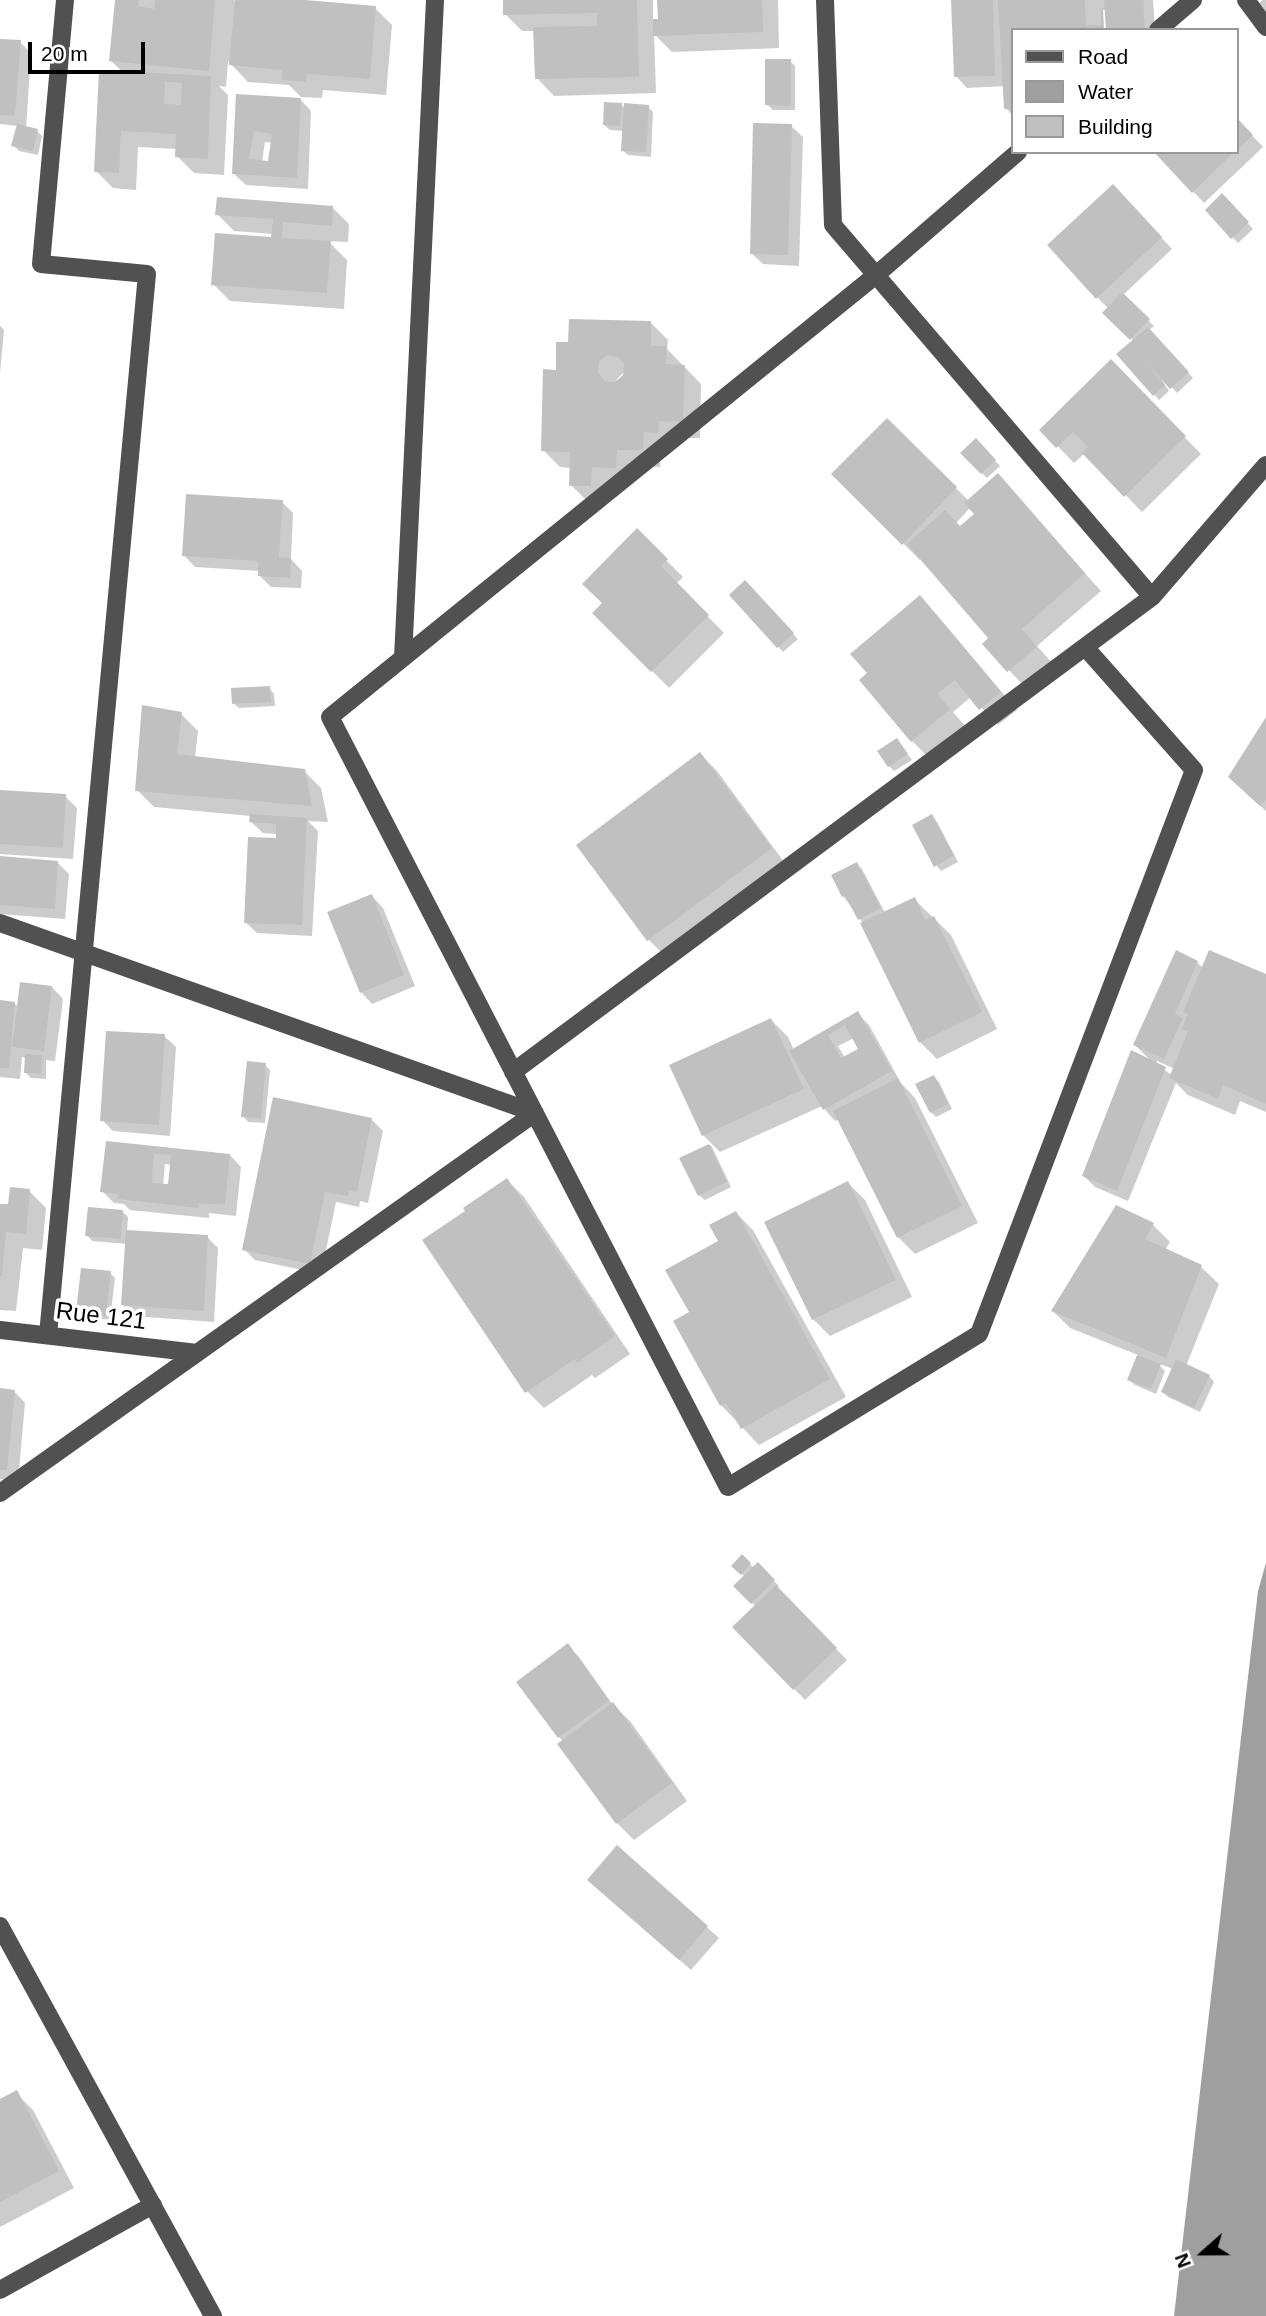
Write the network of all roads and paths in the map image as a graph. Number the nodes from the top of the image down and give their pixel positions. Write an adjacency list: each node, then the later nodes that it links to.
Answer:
1 (65, 0): 15 (street)
2 (435, 0): 13 (street)
3 (825, 0): 9 (street)
4 (1192, 0): 7 (street)
5 (1246, 0): 6 (street)
6 (1266, 27)
7 (1160, 28)
8 (1016, 154): 9 (street)
9 (876, 275): 11 (street); 13 (street)
10 (1266, 465): 11 (street)
11 (1152, 597): 12 (street)
12 (1085, 647): 16 (street); 17 (street)
13 (403, 658): 16 (street)
14 (0, 923): 15 (street)
15 (84, 953): 17 (street); 19 (street)
16 (513, 1072): 17 (street)
17 (535, 1113): 20 (street)
18 (0, 1330): 19 (street, Rue 121)
19 (48, 1335): 20 (street, Rue 121)
20 (197, 1353): 21 (street)
21 (0, 1493)
22 (0, 1926): 23 (street)
23 (153, 2205): 24 (street); 25 (street)
24 (0, 2290)
25 (214, 2316)

